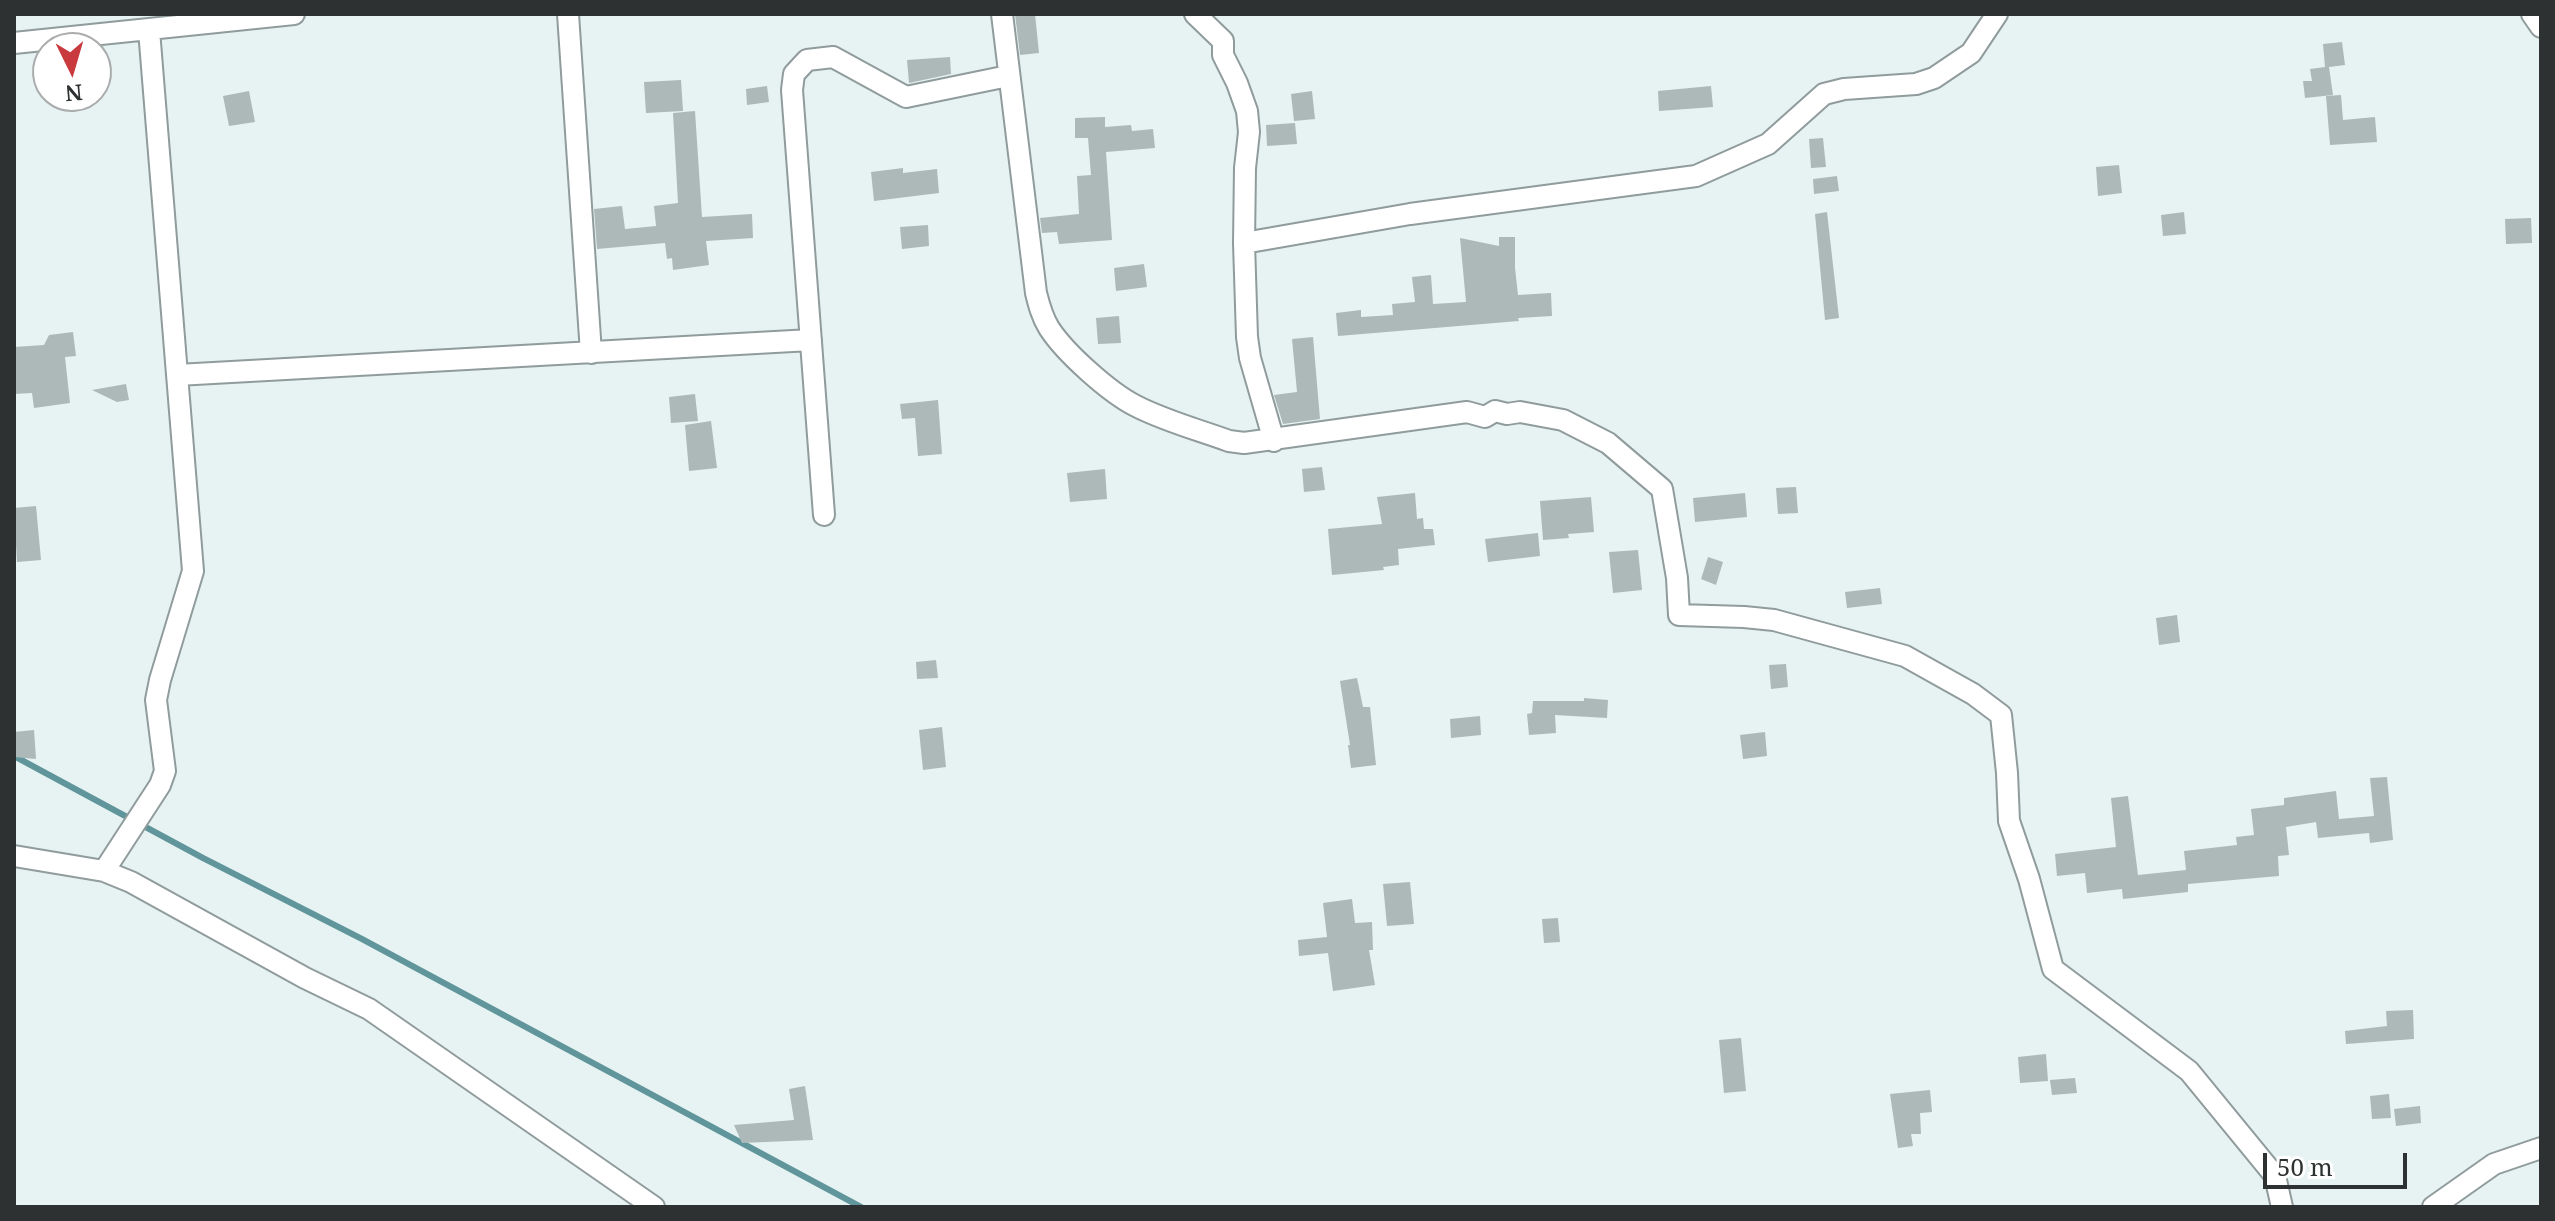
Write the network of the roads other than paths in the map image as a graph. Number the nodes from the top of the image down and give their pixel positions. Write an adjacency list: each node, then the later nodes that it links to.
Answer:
1 (294, 14): 8 (street)
2 (568, 14): 13 (street)
3 (1002, 14): 10 (street)
4 (1195, 14): 11 (street)
5 (1997, 14): 11 (street)
6 (2532, 14): 7 (street)
7 (2541, 27)
8 (149, 30): 9 (street); 14 (street)
9 (14, 43)
10 (1008, 76): 12 (street); 15 (street)
11 (1244, 243): 15 (street)
12 (811, 340): 13 (street); 16 (street)
13 (591, 353): 14 (street)
14 (177, 375): 18 (street)
15 (1274, 441): 21 (street)
16 (824, 515)
17 (14, 856): 18 (street)
18 (104, 871): 20 (street)
19 (2541, 1148): 22 (street)
20 (654, 1207)
21 (2282, 1207)
22 (2433, 1207)

